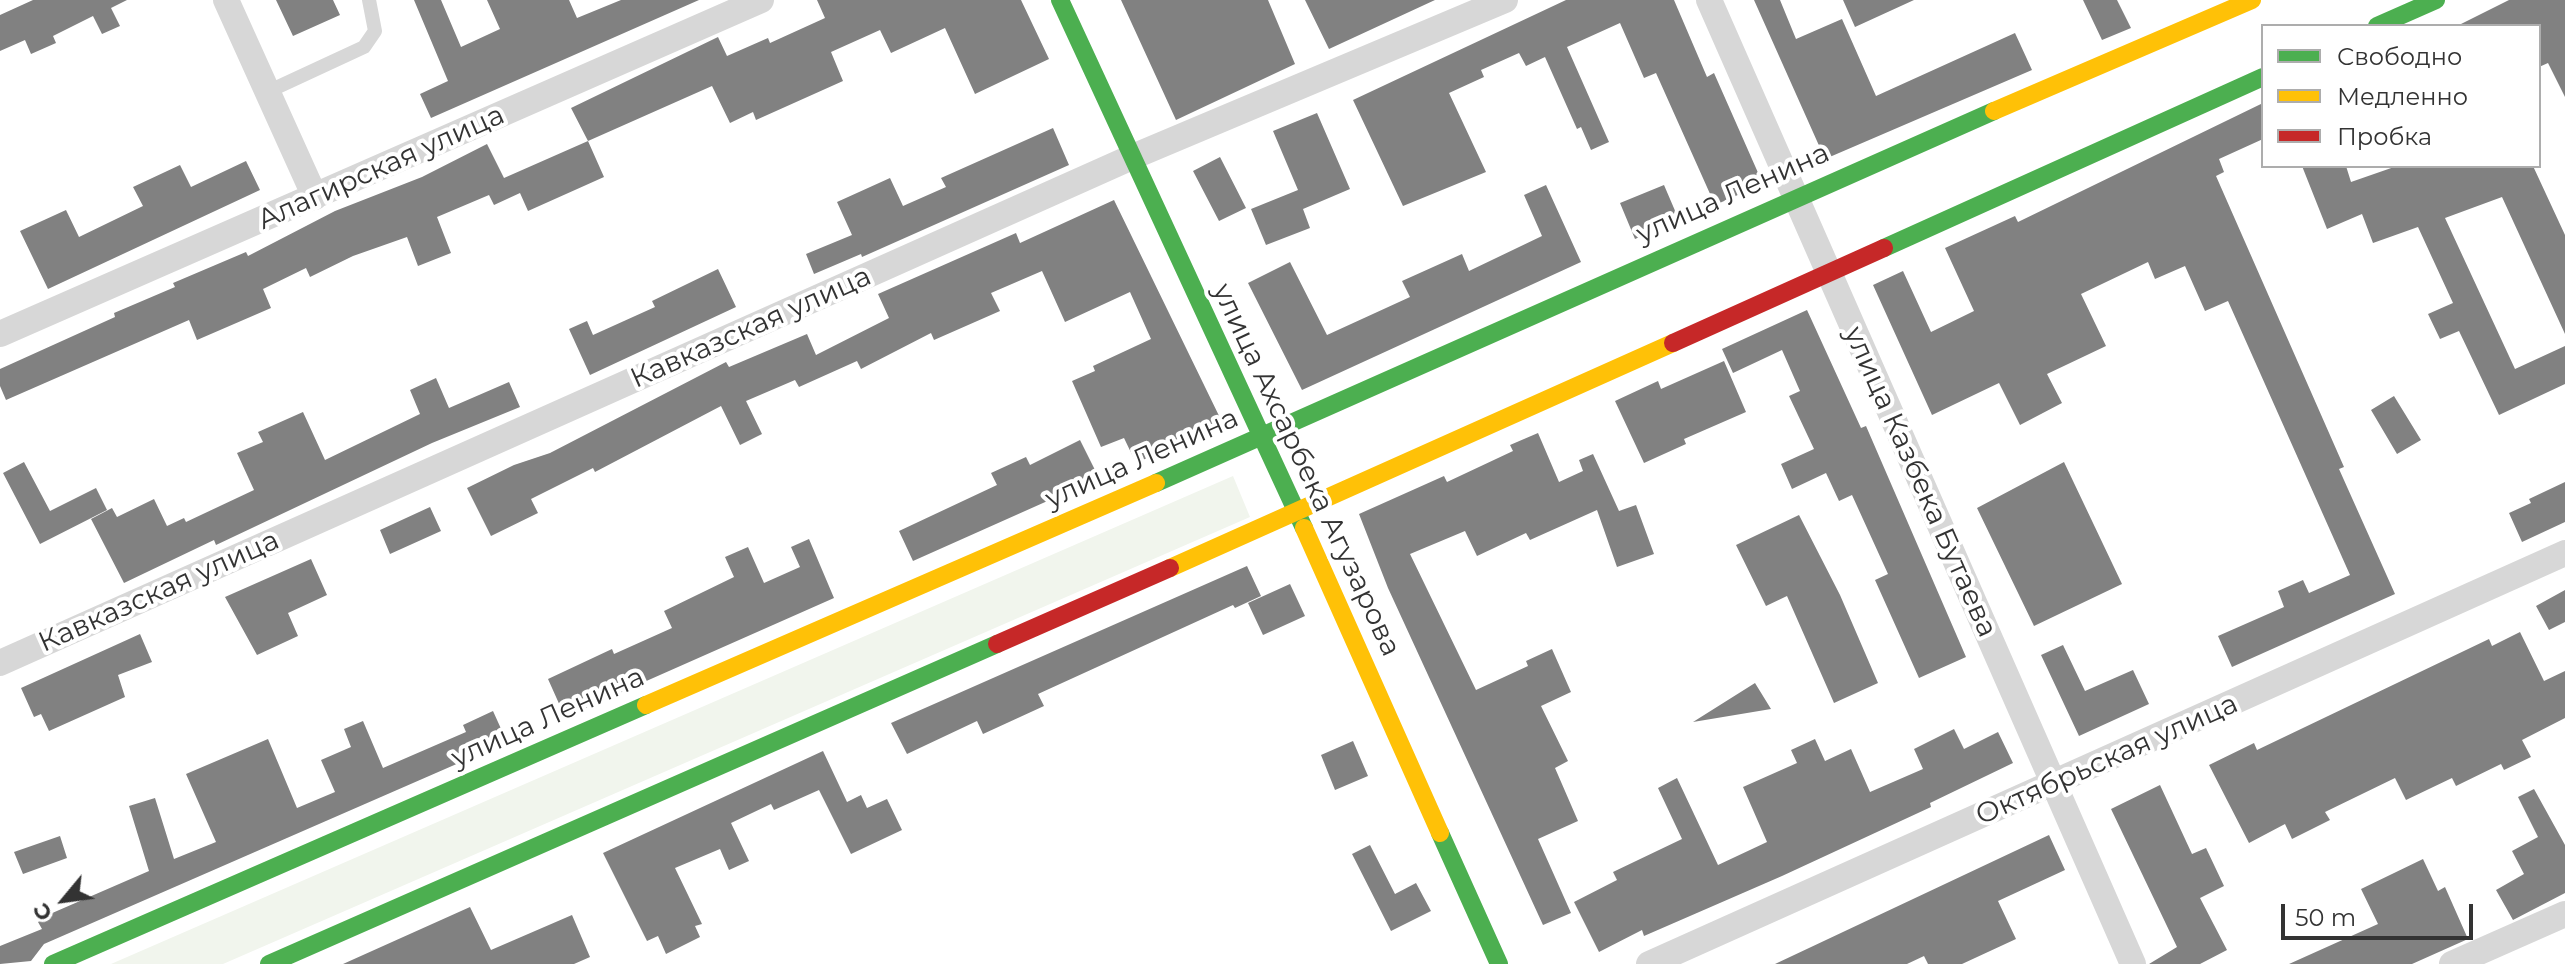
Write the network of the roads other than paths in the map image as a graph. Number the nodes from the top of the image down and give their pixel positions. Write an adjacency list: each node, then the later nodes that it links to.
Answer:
1 (226, 0): 11 (street)
2 (369, 0): 11 (lane)
3 (761, 0): 14 (street, Алагирская улица)
4 (1060, 0): 12 (street, улица Ахсарбека Агузарова)
5 (1505, 0): 12 (street, Кавказская улица)
6 (1709, 0): 13 (street, улица Казбека Бутаева)
7 (2252, 0): 13 (street, улица Ленина)
8 (2436, 0): 9 (street)
9 (2382, 24)
10 (2261, 78): 15 (street)
11 (267, 92): 14 (street)
12 (1130, 158): 17 (street, улица Ахсарбека Агузарова); 20 (street, Кавказская улица)
13 (1795, 196): 15 (street, улица Казбека Бутаева); 17 (street, улица Ленина)
14 (315, 197): 16 (street, Алагирская улица)
15 (1828, 271): 18 (street); 21 (street, улица Казбека Бутаева)
16 (0, 334)
17 (1261, 437): 18 (street, улица Ахсарбека Агузарова); 23 (street, улица Ленина)
18 (1297, 512): 24 (street); 25 (street, улица Ахсарбека Агузарова)
19 (2565, 553): 21 (street, Октябрьская улица)
20 (0, 663)
21 (2053, 785): 26 (street, Октябрьская улица); 27 (street, улица Казбека Бутаева)
22 (2565, 914): 28 (street)
23 (53, 964)
24 (269, 964)
25 (1499, 964)
26 (1649, 964)
27 (2133, 964)
28 (2452, 964)

